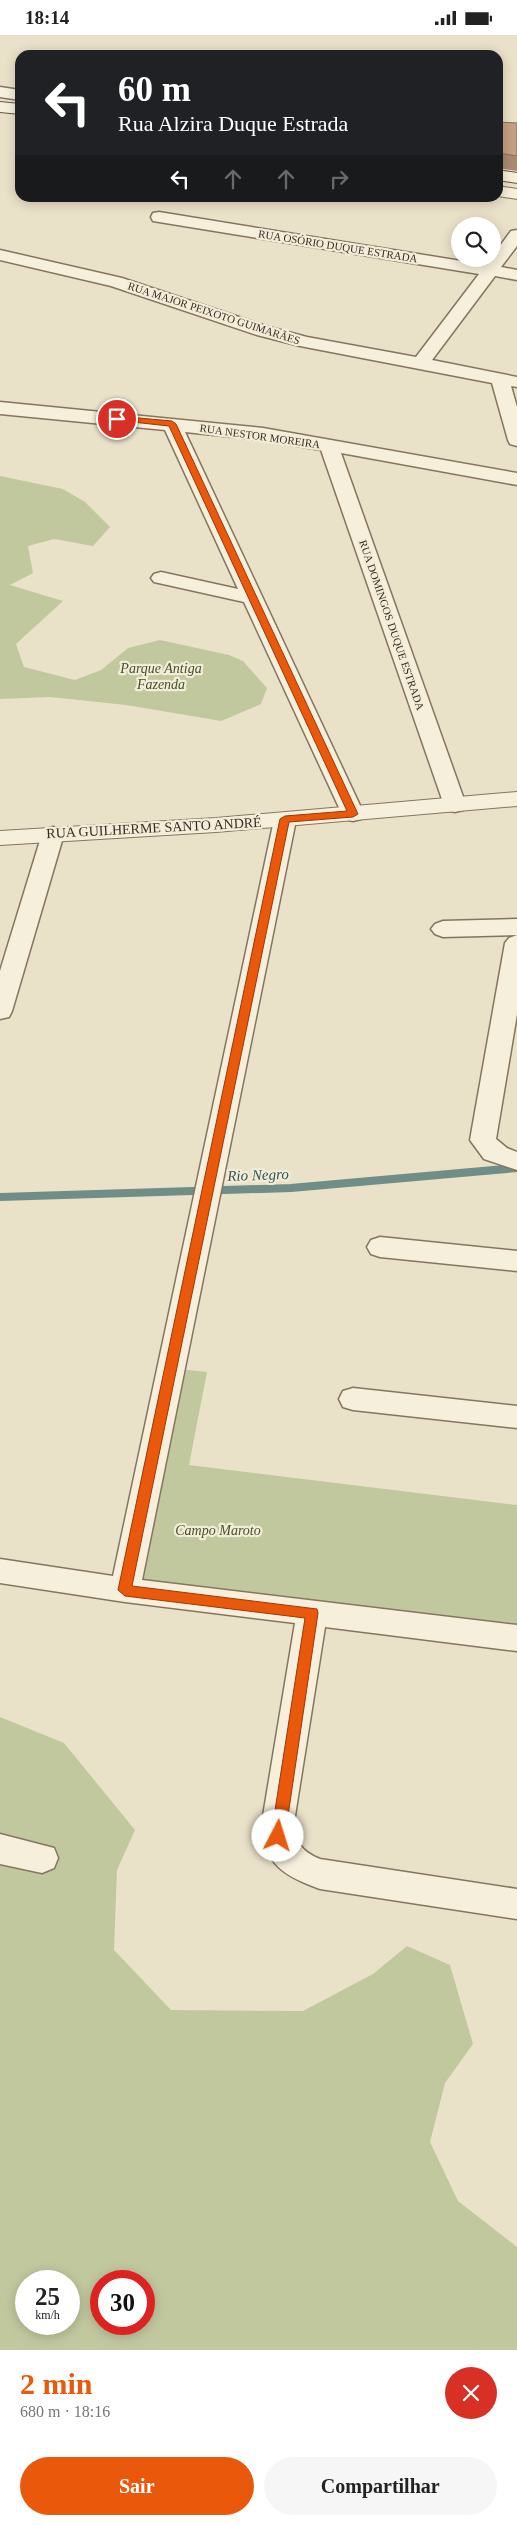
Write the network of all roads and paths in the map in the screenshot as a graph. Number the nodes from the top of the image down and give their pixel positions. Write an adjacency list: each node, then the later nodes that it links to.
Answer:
1 (0, 92): 2 (street)
2 (15, 94)
3 (0, 107): 4 (street)
4 (15, 108)
5 (503, 176): 6 (street)
6 (517, 178)
7 (503, 192): 8 (street)
8 (517, 194)
9 (159, 217): 12 (street, RUA OSÓRIO DUQUE ESTRADA)
10 (517, 235): 12 (street)
11 (0, 255): 14 (street, RUA MAJOR PEIXOTO GUIMARÃES)
12 (490, 270): 13 (street, RUA OSÓRIO DUQUE ESTRADA); 14 (street)
13 (517, 275)
14 (419, 365): 15 (street, RUA MAJOR PEIXOTO GUIMARÃES)
15 (509, 380): 18 (street)
16 (0, 408): 17 (street, RUA NESTOR MOREIRA)
17 (172, 424): 19 (street, RUA NESTOR MOREIRA); 22 (street)
18 (517, 441)
19 (329, 446): 20 (street, RUA NESTOR MOREIRA); 24 (street, RUA DOMINGOS DUQUE ESTRADA)
20 (517, 479)
21 (161, 578): 22 (street)
22 (254, 598): 25 (street)
23 (517, 799): 24 (street, RUA GUILHERME SANTO ANDRÉ)
24 (455, 805): 25 (street, RUA GUILHERME SANTO ANDRÉ)
25 (353, 814): 26 (street, RUA GUILHERME SANTO ANDRÉ)
26 (285, 819): 27 (street, RUA GUILHERME SANTO ANDRÉ); 39 (street)
27 (53, 834): 28 (street, RUA GUILHERME SANTO ANDRÉ); 32 (street)
28 (0, 838)
29 (517, 927): 30 (street)
30 (443, 929)
31 (517, 943): 33 (street)
32 (0, 1011)
33 (517, 1161)
34 (380, 1247): 35 (street)
35 (517, 1261)
36 (354, 1399): 37 (street)
37 (517, 1417)
38 (0, 1571): 39 (street)
39 (125, 1590): 40 (street)
40 (312, 1613): 41 (street); 44 (street)
41 (517, 1638)
42 (0, 1849): 43 (street)
43 (42, 1859)
44 (517, 1904)

